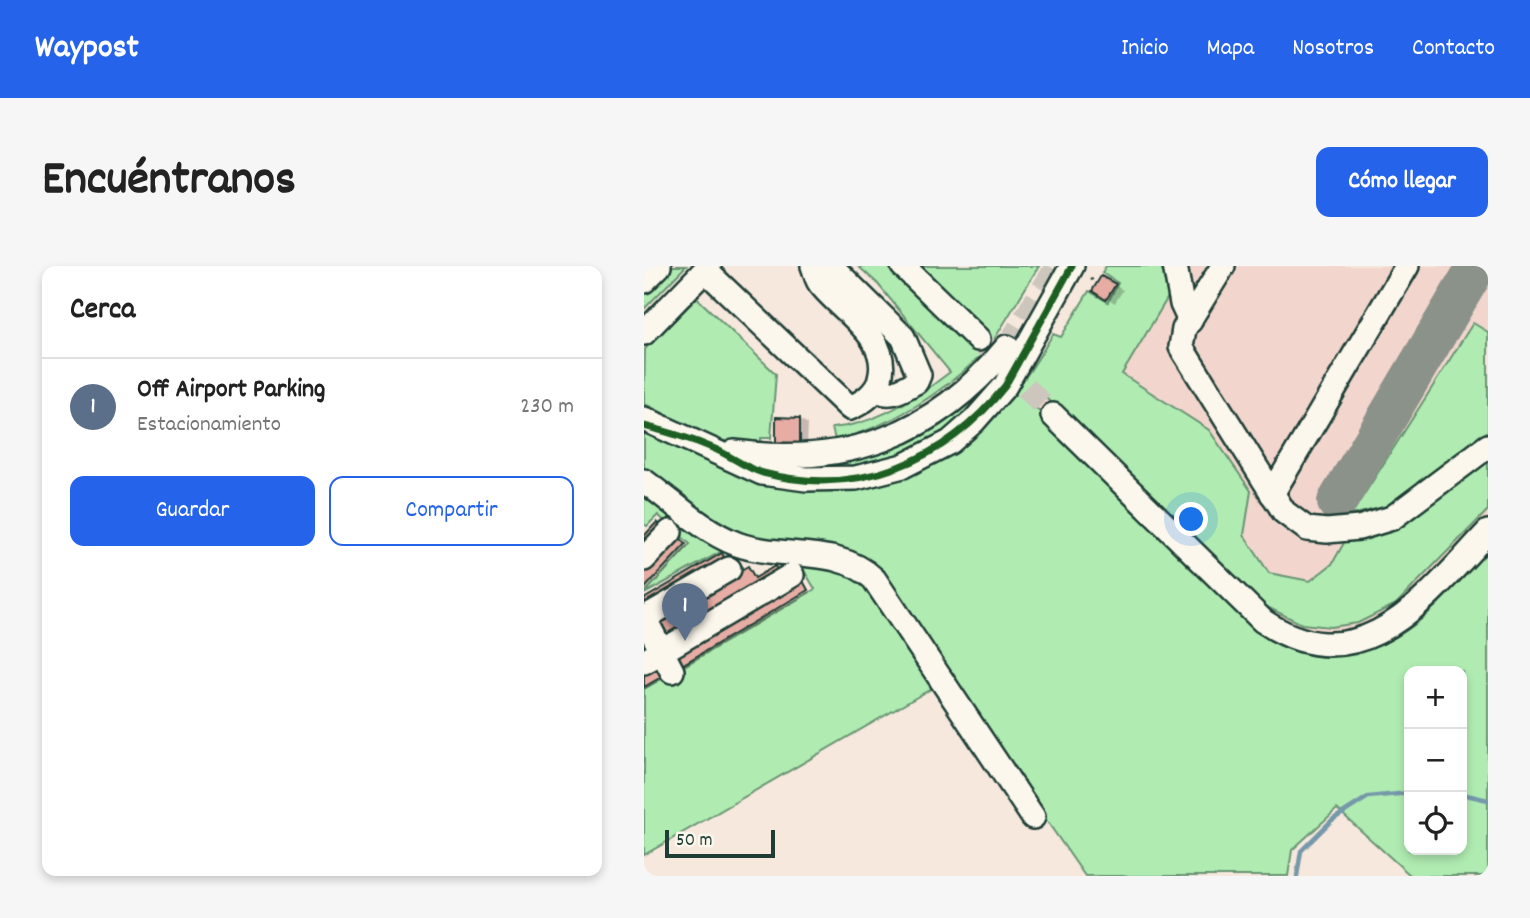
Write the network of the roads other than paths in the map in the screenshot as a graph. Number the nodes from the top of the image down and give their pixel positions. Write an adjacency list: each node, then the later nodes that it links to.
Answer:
1 (659, 266): 10 (street)
2 (813, 266): 15 (street)
3 (831, 266): 15 (street)
4 (903, 266): 13 (street)
5 (1407, 266): 23 (street)
6 (707, 268): 12 (street); 15 (street)
7 (1175, 268): 9 (street); 11 (street)
8 (1081, 272): 14 (street)
9 (1218, 274): 11 (street)
10 (644, 281)
11 (1190, 321): 23 (street)
12 (644, 333)
13 (978, 339)
14 (1018, 346): 21 (street); 21 (street)
15 (876, 389)
16 (1053, 415): 25 (street)
17 (644, 419): 19 (street)
18 (644, 426): 19 (street)
19 (671, 432): 21 (street)
20 (1488, 446): 23 (street)
21 (717, 450)
22 (644, 481): 31 (street)
23 (1272, 494)
24 (670, 532): 26 (street)
25 (1488, 532)
26 (644, 559)
27 (729, 569): 29 (street)
28 (792, 575): 30 (street)
29 (644, 618): 30 (street)
30 (660, 661)
31 (1033, 817)

